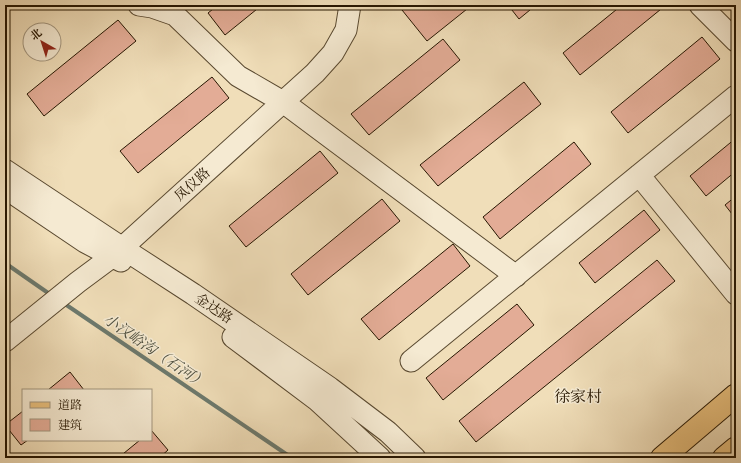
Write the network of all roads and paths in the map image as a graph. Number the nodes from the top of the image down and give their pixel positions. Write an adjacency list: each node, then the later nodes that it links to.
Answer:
1 (139, 5): 6 (street)
2 (350, 5): 6 (street, 凤仪路)
3 (700, 5): 4 (street)
4 (736, 41)
5 (736, 96): 8 (street)
6 (283, 102): 10 (street, 凤仪路); 11 (street)
7 (5, 170): 10 (street, 金达路)
8 (639, 175): 11 (street); 12 (street)
9 (5, 188): 10 (street, 金达路)
10 (118, 252): 13 (street, 凤仪路); 17 (street, 金达路); 18 (street, 金达路)
11 (516, 276): 14 (street)
12 (736, 294)
13 (5, 341)
14 (411, 361)
15 (736, 395): 19 (main road)
16 (736, 448): 20 (main road)
17 (380, 458)
18 (415, 458)
19 (662, 458)
20 (724, 458)

